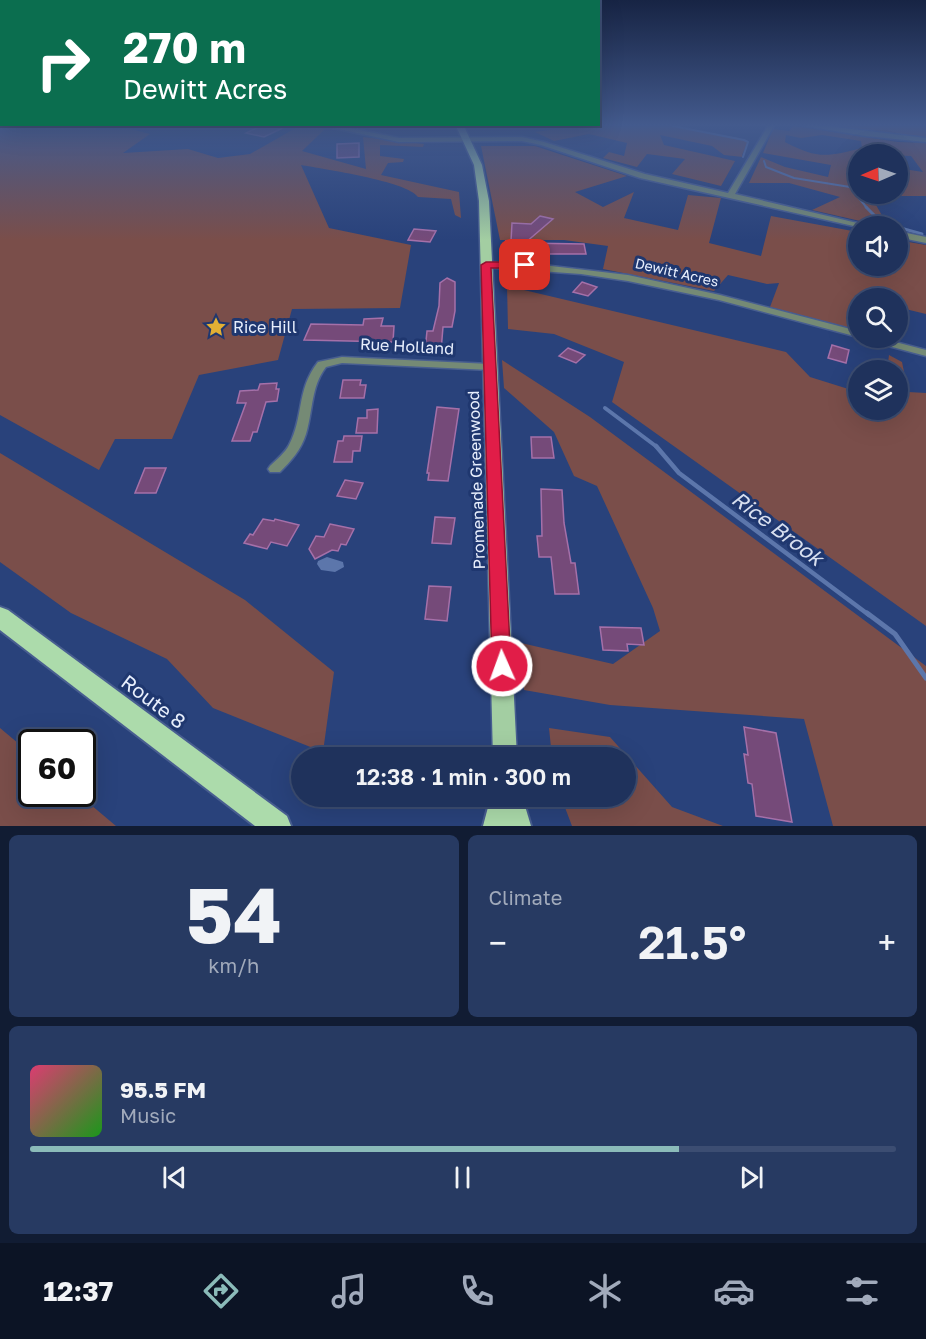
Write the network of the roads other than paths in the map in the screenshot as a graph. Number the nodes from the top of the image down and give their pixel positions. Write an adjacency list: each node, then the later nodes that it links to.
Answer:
1 (476, 163): 8 (main road, Promenade Greenwood)
2 (599, 163): 4 (street)
3 (751, 163): 4 (street)
4 (731, 195): 5 (street)
5 (848, 222)
6 (908, 236): 7 (street)
7 (926, 240)
8 (486, 265): 9 (street, Dewitt Acres); 12 (main road, Promenade Greenwood)
9 (848, 331)
10 (907, 348): 11 (street)
11 (926, 353)
12 (490, 367): 13 (street, Rue Holland); 15 (main road, Promenade Greenwood)
13 (275, 469)
14 (0, 617): 19 (highway, Route 8)
15 (505, 747)
16 (503, 807): 20 (highway)
17 (507, 807): 21 (main road)
18 (511, 807): 22 (highway)
19 (277, 826)
20 (497, 826)
21 (508, 826)
22 (517, 826)

